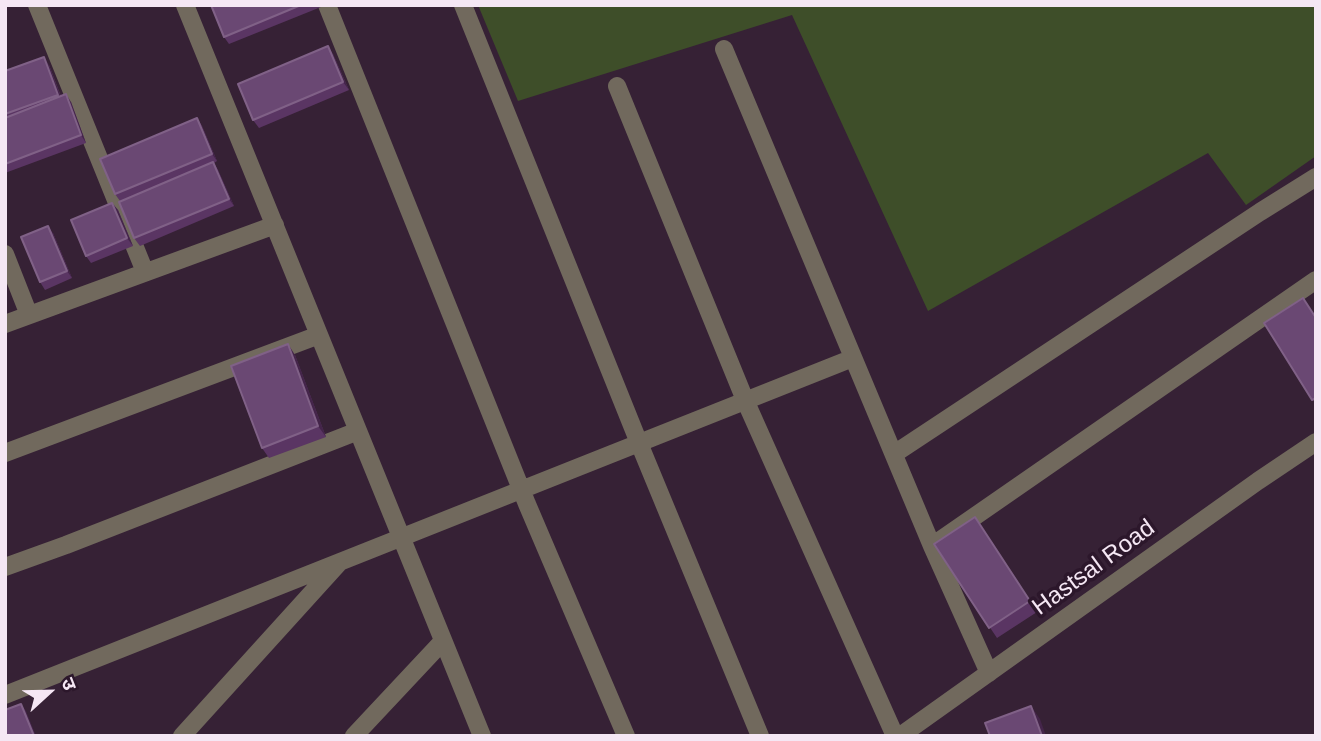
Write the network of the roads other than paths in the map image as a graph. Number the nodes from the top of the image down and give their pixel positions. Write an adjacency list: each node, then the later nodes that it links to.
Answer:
1 (37, 5): 10 (street)
2 (185, 5): 8 (street)
3 (327, 5): 22 (street)
4 (463, 5): 19 (street)
5 (724, 49): 15 (street)
6 (617, 86): 16 (street)
7 (1316, 177): 21 (street)
8 (275, 225): 10 (street); 14 (street)
9 (5, 254): 12 (street)
10 (145, 272): 12 (street)
11 (1316, 280): 24 (street)
12 (29, 315): 13 (street)
13 (5, 324)
14 (319, 335): 17 (street); 20 (street)
15 (853, 358): 16 (street); 21 (street)
16 (745, 400): 19 (street); 35 (street)
17 (358, 431): 23 (street); 26 (street)
18 (1316, 442): 28 (street, Hastsal Road)
19 (639, 443): 22 (street); 34 (street)
20 (5, 453)
21 (894, 454): 24 (street)
22 (521, 489): 23 (street); 33 (street)
23 (401, 537): 25 (street); 27 (street)
24 (932, 546): 28 (street)
25 (340, 561): 29 (street); 30 (street)
26 (5, 567)
27 (443, 641): 31 (street); 32 (street)
28 (989, 673): 36 (street, Hastsal Road)
29 (5, 695)
30 (182, 736)
31 (355, 736)
32 (482, 736)
33 (626, 736)
34 (760, 736)
35 (895, 736)
36 (900, 736)

